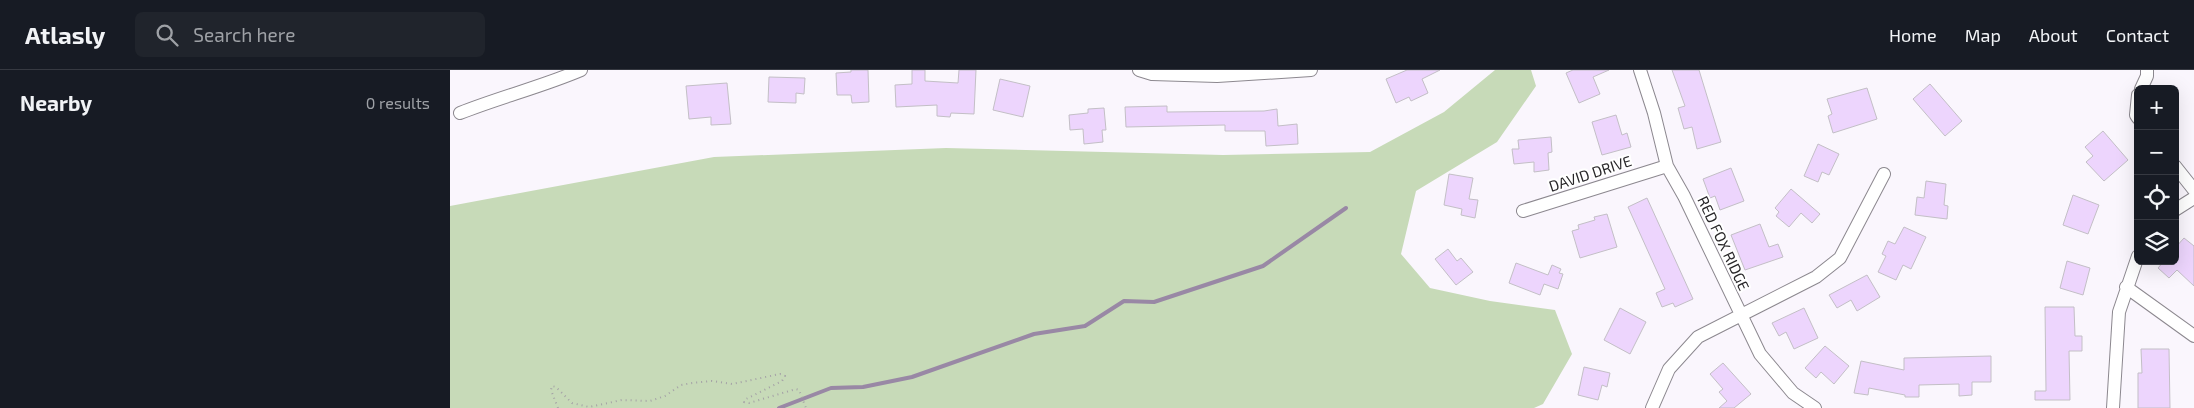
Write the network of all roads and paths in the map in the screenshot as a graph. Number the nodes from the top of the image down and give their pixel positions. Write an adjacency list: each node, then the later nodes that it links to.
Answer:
1 (581, 70): 7 (street)
2 (1140, 70): 3 (street)
3 (1311, 70)
4 (1640, 70): 8 (street, RED FOX RIDGE)
5 (2147, 70): 6 (street)
6 (2143, 85)
7 (460, 113)
8 (1667, 166): 14 (street, DAVID DRIVE); 17 (street, RED FOX RIDGE)
9 (2179, 171): 11 (street)
10 (1884, 174): 17 (street)
11 (2194, 190)
12 (2194, 198): 13 (street)
13 (2179, 207)
14 (1523, 212)
15 (2135, 265): 16 (street)
16 (2126, 287): 18 (street); 23 (street)
17 (1740, 314): 21 (street); 22 (street, RED FOX RIDGE)
18 (2194, 336)
19 (558, 408): 20 (path)
20 (806, 408)
21 (1652, 408)
22 (1816, 408)
23 (2113, 408)

